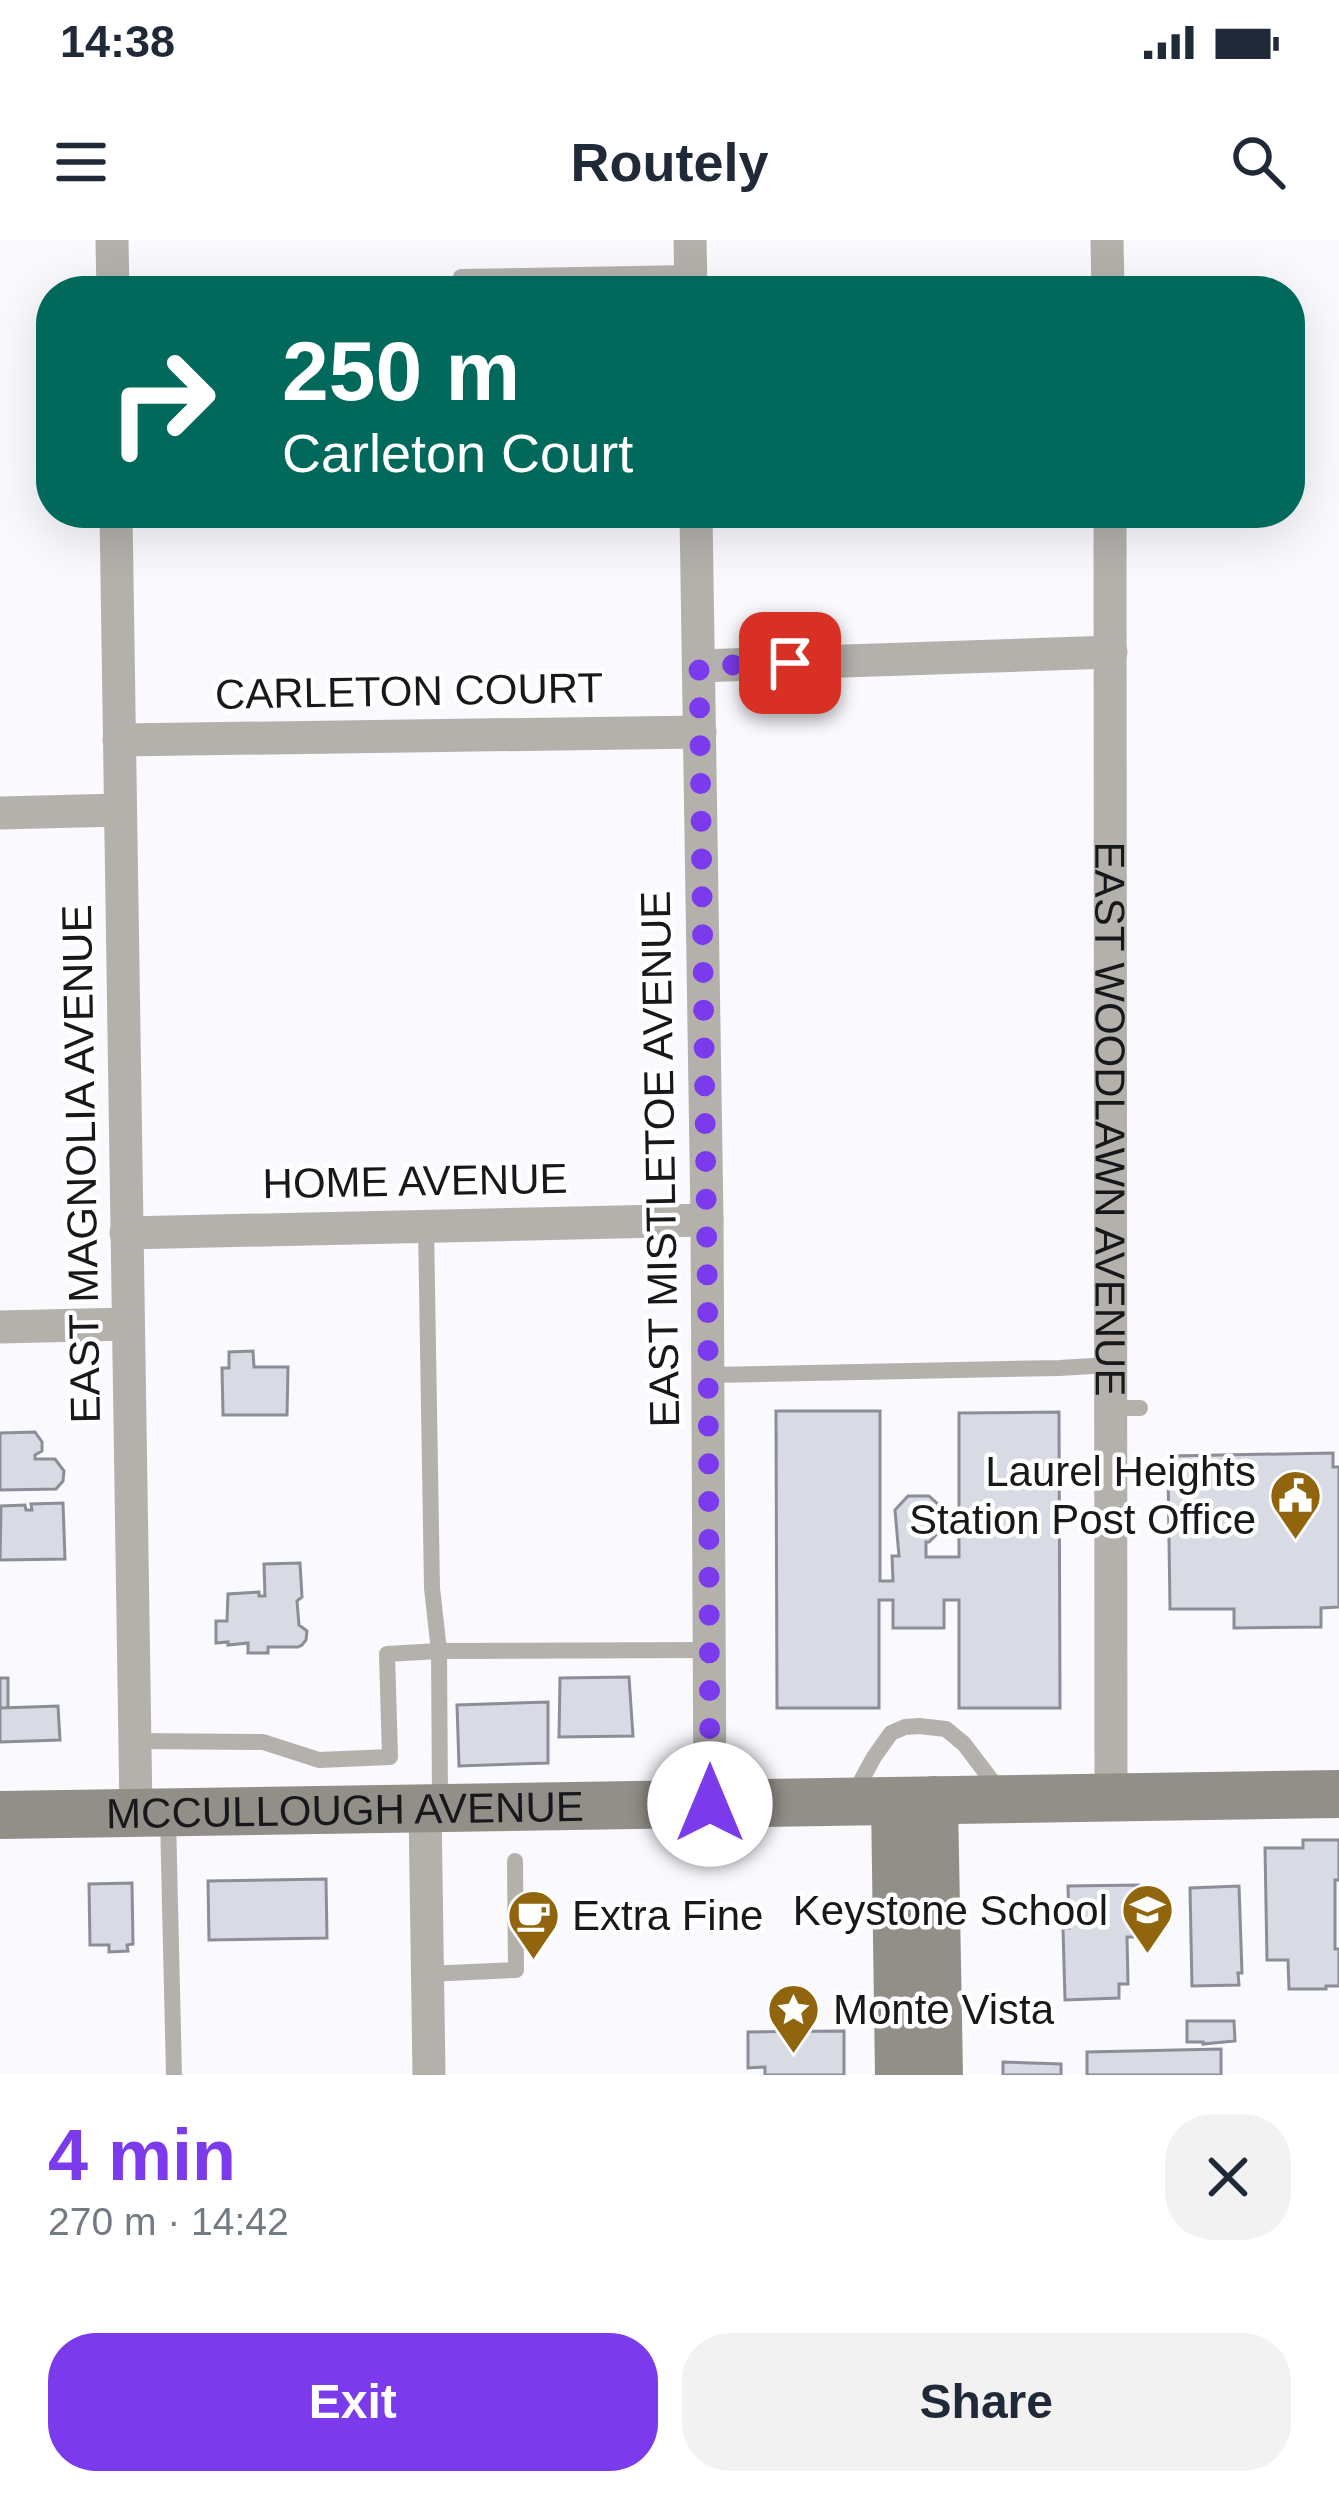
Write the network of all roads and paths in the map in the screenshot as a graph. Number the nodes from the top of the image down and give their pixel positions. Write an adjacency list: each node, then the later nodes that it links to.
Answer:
1 (112, 240): 4 (street)
2 (1107, 240): 6 (street)
3 (690, 268): 5 (lane)
4 (113, 276)
5 (486, 276)
6 (1108, 276)
7 (116, 528): 13 (street, EAST MAGNOLIA AVENUE)
8 (695, 528): 11 (street, EAST MISTLETOE AVENUE)
9 (1109, 528): 10 (street, EAST WOODLAWN AVENUE)
10 (1111, 652): 11 (street); 21 (street, EAST WOODLAWN AVENUE)
11 (699, 666): 12 (street, EAST MISTLETOE AVENUE)
12 (700, 732): 13 (street, CARLETON COURT); 16 (street, EAST MISTLETOE AVENUE)
13 (119, 740): 14 (street, EAST MAGNOLIA AVENUE)
14 (120, 810): 15 (street); 18 (street, EAST MAGNOLIA AVENUE)
15 (0, 813)
16 (707, 1220): 17 (street, HOME AVENUE); 22 (street, EAST MISTLETOE AVENUE)
17 (426, 1226): 18 (street, HOME AVENUE); 24 (lane)
18 (126, 1233): 19 (street, EAST MAGNOLIA AVENUE)
19 (128, 1324): 20 (street); 25 (street, EAST MAGNOLIA AVENUE)
20 (0, 1327)
21 (1110, 1365): 22 (lane); 27 (street, EAST WOODLAWN AVENUE)
22 (709, 1375): 23 (street, EAST MISTLETOE AVENUE)
23 (709, 1650): 24 (lane); 30 (street, EAST MISTLETOE AVENUE)
24 (440, 1651): 25 (lane); 31 (lane)
25 (136, 1741): 32 (street, EAST MAGNOLIA AVENUE)
26 (1339, 1794): 27 (main road, MCCULLOUGH AVENUE)
27 (1111, 1797): 28 (main road, MCCULLOUGH AVENUE)
28 (1006, 1799): 29 (main road, MCCULLOUGH AVENUE); 29 (lane)
29 (893, 1801): 30 (main road, MCCULLOUGH AVENUE); 38 (main road); 39 (main road)
30 (710, 1804): 31 (main road, MCCULLOUGH AVENUE)
31 (432, 1808): 32 (main road, MCCULLOUGH AVENUE); 35 (street)
32 (152, 1813): 33 (main road, MCCULLOUGH AVENUE); 36 (lane)
33 (0, 1815)
34 (514, 1861): 35 (lane)
35 (427, 1973): 37 (street)
36 (174, 2075)
37 (429, 2075)
38 (899, 2075)
39 (939, 2075)

